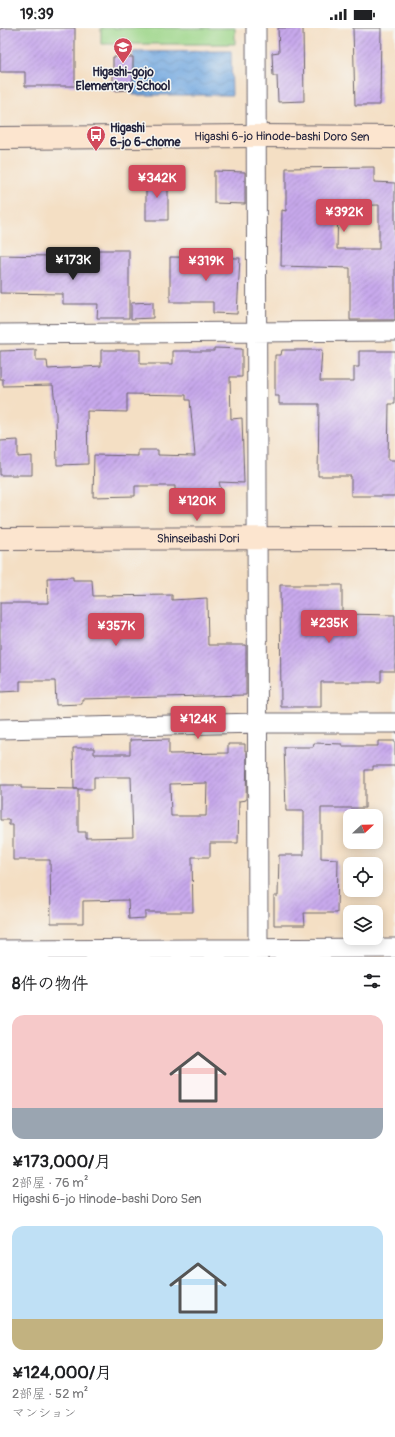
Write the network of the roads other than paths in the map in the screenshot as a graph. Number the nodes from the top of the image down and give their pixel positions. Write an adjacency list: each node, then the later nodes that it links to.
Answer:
1 (256, 28): 2 (street)
2 (257, 136): 3 (street, Higashi 6-jo Hinode-bashi Doro Sen); 4 (street, Higashi 6-jo Hinode-bashi Doro Sen); 6 (street)
3 (395, 137)
4 (0, 138)
5 (395, 331): 6 (street)
6 (257, 333): 7 (street); 8 (street)
7 (0, 334)
8 (258, 538): 9 (street, Shinseibashi Dori); 10 (street, Shinseibashi Dori); 11 (street)
9 (395, 538)
10 (0, 539)
11 (258, 723): 12 (street); 13 (street); 16 (street)
12 (395, 723)
13 (0, 729)
14 (395, 948): 16 (street)
15 (0, 950): 16 (street)
16 (258, 953)

